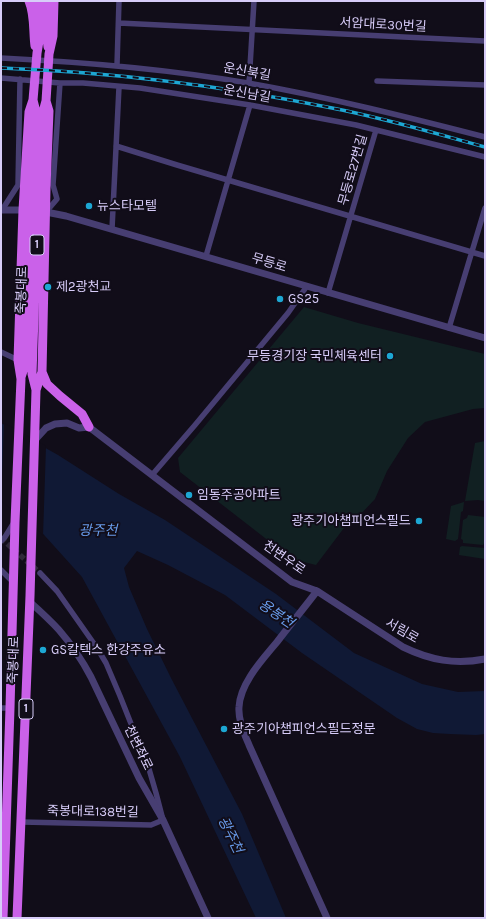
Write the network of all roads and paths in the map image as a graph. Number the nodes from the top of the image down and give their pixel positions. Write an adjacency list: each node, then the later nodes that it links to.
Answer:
1 (29, 1): 10 (main road)
2 (38, 1): 10 (main road, 1)
3 (45, 1): 11 (main road, 1)
4 (54, 1): 11 (main road)
5 (119, 1): 7 (street)
6 (254, 1): 8 (street)
7 (119, 22): 8 (street, 서암대로30번길); 13 (street)
8 (252, 29): 9 (street, 서암대로30번길); 18 (street)
9 (485, 41)
10 (37, 53): 21 (main road, 1)
11 (49, 54): 22 (main road, 1)
12 (1, 58): 13 (street, 운신북길)
13 (117, 65): 18 (street, 운신북길)
14 (1, 78): 15 (street, 운신남길)
15 (20, 79): 17 (street, 운신남길); 30 (street)
16 (377, 81): 19 (street)
17 (60, 83): 20 (street, 운신남길); 32 (street)
18 (249, 83): 25 (street, 운신북길)
19 (485, 86)
20 (119, 87): 23 (street, 운신남길); 26 (street)
21 (33, 100): 31 (main road); 45 (main road, 죽봉대로 / 1)
22 (46, 101): 32 (main road); 46 (main road, 죽봉대로 / 1)
23 (250, 105): 24 (street, 운신남길); 28 (street)
24 (376, 130): 27 (street, 운신남길); 33 (street, 무등로27번길)
25 (485, 137)
26 (116, 146): 28 (street, 무등로27번길); 34 (street)
27 (485, 157)
28 (228, 180): 33 (street, 무등로27번길); 36 (street)
29 (485, 208): 35 (street)
30 (2, 210): 31 (street, 무등로)
31 (23, 210): 32 (street, 무등로); 43 (main road)
32 (45, 212): 34 (street, 무등로); 44 (main road)
33 (351, 216): 35 (street, 무등로27번길); 39 (street, 무등로27번길)
34 (112, 229): 36 (street, 무등로)
35 (472, 252): 37 (street, 무등로27번길); 40 (street)
36 (206, 256): 38 (street, 무등로)
37 (485, 256)
38 (306, 286): 39 (street, 무등로); 49 (street)
39 (328, 292): 40 (street, 무등로)
40 (449, 328): 41 (street, 무등로)
41 (485, 338)
42 (1, 352): 43 (street)
43 (18, 360): 45 (main road)
44 (42, 372): 46 (main road); 47 (main road)
45 (20, 379): 50 (main road, 1)
46 (36, 390): 48 (main road, 죽봉대로 / 1)
47 (89, 427): 48 (street, 천변우로); 49 (street, 천변우로)
48 (35, 440): 56 (main road, 죽봉대로 / 1)
49 (152, 475): 55 (street, 천변우로)
50 (14, 522): 51 (street); 54 (main road, 1)
51 (1, 541)
52 (1, 570): 54 (street)
53 (40, 573): 59 (street)
54 (13, 582): 58 (main road, 죽봉대로 / 1)
55 (317, 592): 57 (street, 서림로); 65 (street)
56 (30, 599): 59 (street, 천변좌로); 60 (main road, 죽봉대로 / 1)
57 (485, 659)
58 (6, 708): 61 (main road, 죽봉대로 / 1)
59 (163, 820): 60 (street, 죽봉대로138번길); 64 (street, 천변좌로)
60 (22, 822): 63 (main road, 죽봉대로 / 1)
61 (4, 828): 62 (main road, 죽봉대로 / 1)
62 (3, 918)
63 (18, 918)
64 (208, 918)
65 (327, 918)

